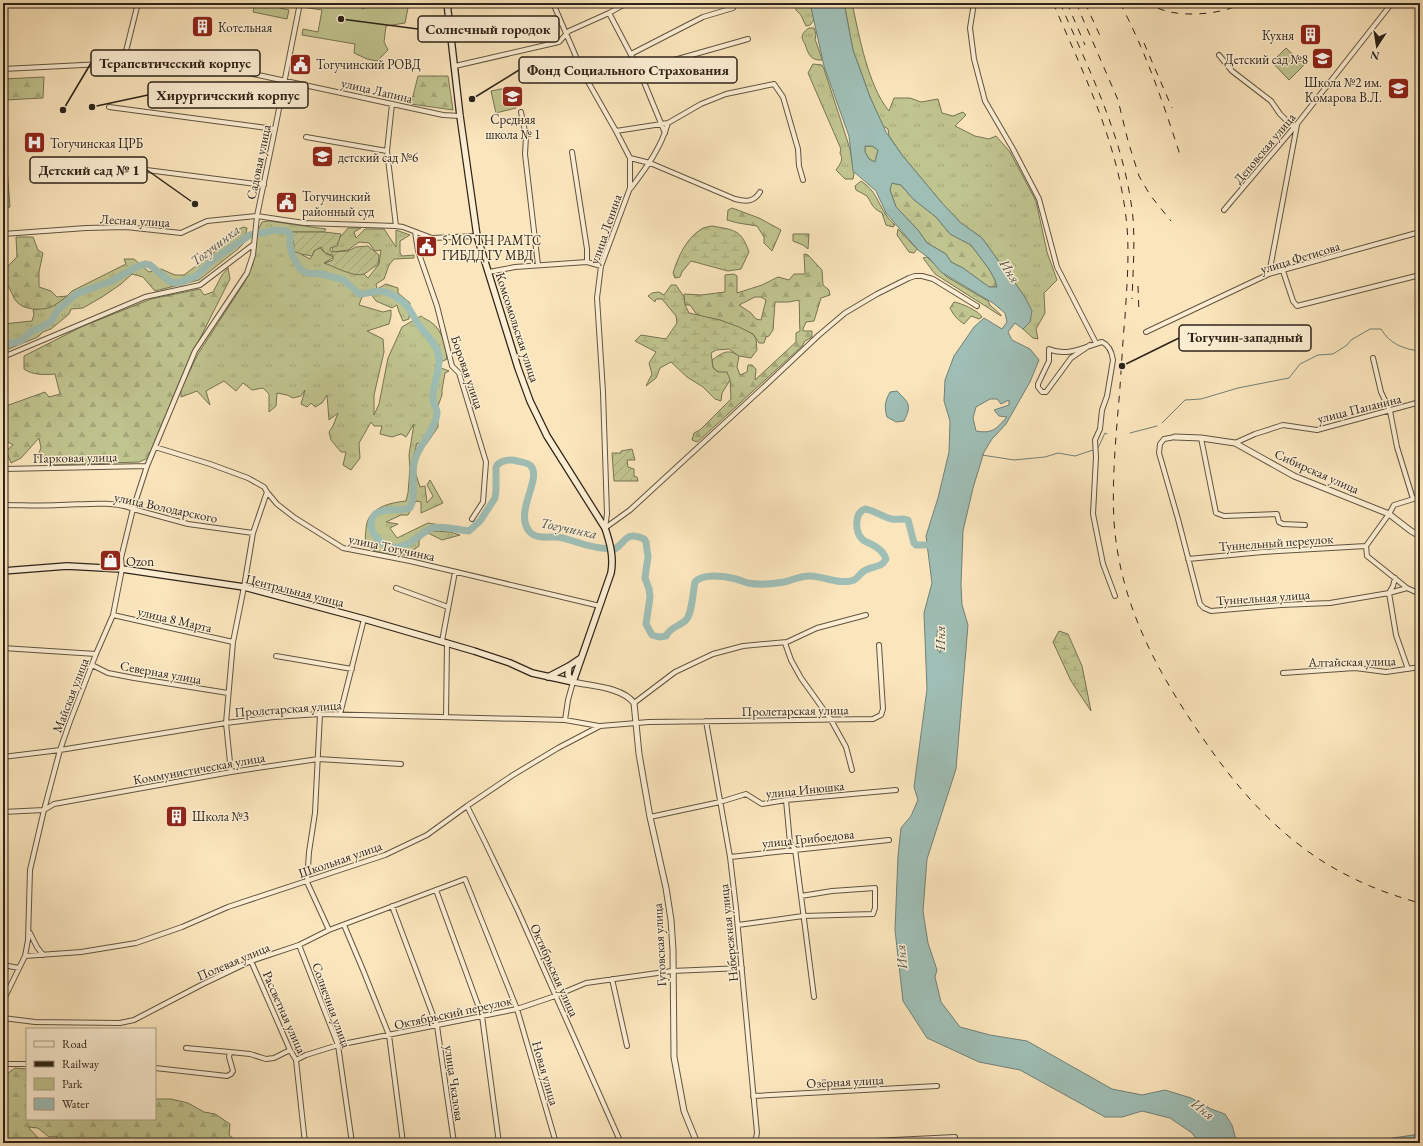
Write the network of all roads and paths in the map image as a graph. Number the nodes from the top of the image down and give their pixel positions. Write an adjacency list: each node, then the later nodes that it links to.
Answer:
1 (138, 3): 15 (street)
2 (300, 3): 19 (street, Садовая улица)
3 (447, 3): 16 (main road, Комсомольская улица)
4 (553, 3): 11 (street, улица Ленина)
5 (627, 3): 8 (street)
6 (974, 3): 58 (street)
7 (1389, 4): 26 (street, Деповская улица)
8 (617, 5): 10 (street)
9 (733, 8): 13 (street)
10 (610, 13): 11 (street); 13 (street)
11 (565, 34): 16 (street); 29 (street, улица Ленина)
12 (748, 39): 18 (street)
13 (631, 54): 18 (street)
14 (1219, 56): 27 (street)
15 (123, 63): 17 (street, улица Лапина); 19 (street, улица Лапина)
16 (454, 66): 23 (main road, Комсомольская улица)
17 (3, 69)
18 (639, 70): 25 (street)
19 (285, 80): 20 (street, улица Лапина); 28 (street, Садовая улица)
20 (392, 104): 23 (street, улица Лапина); 32 (street)
21 (109, 107): 28 (street)
22 (522, 112): 50 (street)
23 (460, 116): 47 (main road, Комсомольская улица)
24 (668, 123): 25 (street); 30 (street); 37 (street)
25 (662, 124): 29 (street); 30 (street)
26 (1297, 124): 27 (street, Деповская улица); 54 (street)
27 (1294, 128): 41 (street, Деповская улица)
28 (276, 129): 38 (street, Садовая улица)
29 (616, 131): 34 (street, улица Ленина)
30 (665, 133): 36 (street)
31 (306, 137): 32 (street)
32 (388, 151): 43 (street)
33 (572, 152): 49 (street)
34 (630, 158): 36 (street); 39 (street, улица Ленина)
35 (84, 162): 38 (street)
36 (650, 162): 39 (street); 40 (street)
37 (803, 180)
38 (264, 185): 42 (street, Садовая улица)
39 (630, 188): 51 (street, улица Ленина)
40 (760, 192)
41 (1224, 210)
42 (257, 216): 43 (street, Лесная улица); 46 (street, Лесная улица); 48 (street, Садовая улица)
43 (396, 226): 44 (street, Лесная улица)
44 (415, 232): 47 (street, Лесная улица); 76 (street, Боровая улица)
45 (1420, 232): 52 (street, улица Фетисова)
46 (3, 234)
47 (477, 236): 53 (main road, Комсомольская улица)
48 (254, 244): 60 (street); 67 (street, Майская улица)
49 (587, 262): 50 (street); 51 (street)
50 (538, 266): 53 (street)
51 (601, 266): 78 (street, улица Ленина)
52 (1283, 271): 54 (street, улица Фетисова); 55 (street)
53 (489, 272): 78 (main road, Комсомольская улица)
54 (1269, 274): 57 (street, улица Фетисова)
55 (1420, 275)
56 (977, 306): 78 (street)
57 (1146, 332)
58 (1096, 344): 59 (street); 92 (street)
59 (1090, 345): 59 (street)
60 (3, 357)
61 (1373, 358): 63 (street)
62 (1420, 402): 63 (street, улица Папанина)
63 (1390, 411): 66 (street, улица Папанина); 72 (street)
64 (1175, 437): 65 (street, Сибирская улица); 82 (street, Туннельная улица)
65 (1201, 438): 66 (street, Сибирская улица); 77 (street)
66 (1235, 443): 75 (street, Сибирская улица)
67 (155, 447): 68 (street, Майская улица); 70 (street, улица Тогучинка)
68 (147, 466): 69 (street, Парковая улица); 74 (street, Майская улица)
69 (3, 469)
70 (267, 492): 79 (street); 85 (street, улица Тогучинка)
71 (1420, 497): 72 (street)
72 (1413, 499): 75 (street)
73 (3, 505): 74 (street, улица Володарского)
74 (133, 509): 79 (street, улица Володарского); 83 (street, Майская улица)
75 (1390, 514): 80 (street, Сибирская улица); 81 (street)
76 (472, 519)
77 (1305, 525)
78 (605, 528): 93 (main road, Комсомольская улица)
79 (253, 533): 87 (street)
80 (1420, 536)
81 (1366, 546): 82 (street, Туннельный переулок); 86 (street)
82 (1188, 559): 90 (street, Туннельная улица)
83 (122, 568): 84 (main road, Центральная улица); 87 (main road, Центральная улица); 95 (street, Майская улица)
84 (3, 571)
85 (455, 572): 93 (street, улица Тогучинка); 94 (street)
86 (1395, 578): 89 (street); 90 (street)
87 (244, 587): 97 (main road, Центральная улица); 98 (street)
88 (396, 588): 94 (street)
89 (1407, 588): 90 (street, Туннельная улица); 91 (street)
90 (1389, 593): 110 (street)
91 (1420, 594)
92 (1114, 596)
93 (600, 606): 105 (main road, Комсомольская улица)
94 (448, 607): 99 (street)
95 (113, 615): 98 (street, улица 8 Марта); 103 (street, Майская улица)
96 (866, 615): 100 (street)
97 (364, 619): 99 (main road, Центральная улица); 109 (street)
98 (232, 642): 114 (street)
99 (444, 642): 112 (main road, Центральная улица); 118 (street)
100 (784, 643): 115 (street); 120 (street, улица Инюшка)
101 (879, 645): 120 (street, Пролетарская улица)
102 (3, 648): 103 (street)
103 (96, 654): 106 (street, Майская улица)
104 (276, 656): 109 (street)
105 (582, 657): 107 (main road); 113 (main road, Комсомольская улица)
106 (92, 665): 114 (street, Северная улица); 125 (street, Майская улица)
107 (569, 666): 112 (main road); 113 (main road)
108 (1420, 667): 110 (street, Алтайская улица)
109 (352, 669): 117 (street)
110 (1408, 669): 111 (street, Алтайская улица)
111 (1283, 673)
112 (548, 677): 113 (main road, Центральная улица)
113 (573, 682): 115 (street); 119 (street)
114 (228, 693): 122 (street)
115 (634, 703): 123 (street, Гутовская улица)
116 (320, 714): 117 (street, Пролетарская улица); 122 (street, Пролетарская улица); 127 (street)
117 (340, 714): 118 (street, Пролетарская улица)
118 (446, 717): 119 (street, Пролетарская улица)
119 (565, 720): 124 (street, Пролетарская улица)
120 (831, 720): 121 (street, Пролетарская улица); 129 (street, улица Инюшка)
121 (706, 721): 123 (street, Пролетарская улица); 133 (street, Набережная улица)
122 (226, 722): 125 (street, Пролетарская улица); 130 (street)
123 (637, 722): 124 (street, Школьная улица); 137 (street, Гутовская улица)
124 (600, 726): 134 (street, Школьная улица)
125 (60, 750): 126 (street, Пролетарская улица); 135 (street, Майская улица)
126 (3, 757)
127 (318, 759): 128 (street, Коммунистическая улица); 130 (street, Коммунистическая улица); 142 (street)
128 (402, 764)
129 (852, 770)
130 (231, 772): 135 (street, Коммунистическая улица)
131 (896, 790): 132 (street, улица Инюшка)
132 (786, 800): 133 (street, улица Инюшка); 139 (street)
133 (720, 802): 137 (street, улица Инюшка); 140 (street, Набережная улица)
134 (467, 806): 142 (street, Школьная улица); 160 (street, Октябрьская улица)
135 (44, 810): 136 (street, Коммунистическая улица); 150 (street, Майская улица)
136 (3, 812)
137 (650, 817): 158 (street, Гутовская улица)
138 (889, 840): 139 (street, улица Грибоедова)
139 (795, 849): 140 (street, улица Грибоедова); 144 (street)
140 (730, 857): 147 (street, Набережная улица)
141 (465, 879): 143 (street, Полевая улица); 163 (street, Новая улица)
142 (307, 882): 149 (street); 152 (street, Школьная улица)
143 (436, 890): 145 (street, Полевая улица); 164 (street)
144 (801, 896): 146 (street); 146 (street)
145 (392, 906): 148 (street, Полевая улица); 166 (street, улица Чкалова)
146 (802, 916): 147 (street); 161 (street)
147 (738, 925): 157 (street, Набережная улица)
148 (344, 926): 149 (street, Полевая улица); 167 (street)
149 (329, 930): 151 (street, Полевая улица)
150 (29, 931): 152 (street); 153 (street, Майская улица)
151 (299, 945): 154 (street, Полевая улица); 168 (street, Солнечная улица)
152 (43, 955): 153 (street, Школьная улица)
153 (25, 956): 156 (street, Майская улица)
154 (251, 961): 165 (street, Полевая улица); 171 (street, Рассветная улица)
155 (3, 965): 156 (street)
156 (19, 968): 162 (street, Майская улица)
157 (742, 968): 158 (street, Октябрьский переулок); 178 (street, Набережная улица)
158 (672, 971): 159 (street, Октябрьский переулок); 187 (street, Гутовская улица)
159 (612, 979): 160 (street, Октябрьский переулок); 169 (street)
160 (555, 996): 163 (street, Октябрьский переулок); 186 (street, Октябрьская улица)
161 (814, 997)
162 (3, 1001)
163 (517, 1010): 164 (street, Октябрьский переулок); 185 (street, Новая улица)
164 (482, 1016): 166 (street, Октябрьский переулок); 184 (street)
165 (3, 1018)
166 (436, 1026): 167 (street, Октябрьский переулок); 183 (street, улица Чкалова)
167 (389, 1035): 168 (street, Октябрьский переулок); 182 (street)
168 (338, 1045): 173 (street, Октябрьский переулок); 181 (street, Солнечная улица)
169 (627, 1046)
170 (186, 1048): 172 (street)
171 (290, 1050): 172 (street); 173 (street, Рассветная улица)
172 (230, 1052): 176 (street)
173 (296, 1060): 180 (street, Рассветная улица)
174 (3, 1064): 175 (street)
175 (26, 1064)
176 (156, 1068)
177 (937, 1086): 178 (street, Озёрная улица)
178 (753, 1096): 188 (street, Набережная улица)
179 (955, 1137): 189 (street)
180 (305, 1143)
181 (352, 1143)
182 (403, 1143)
183 (454, 1143)
184 (499, 1143)
185 (556, 1143)
186 (621, 1143)
187 (697, 1143)
188 (755, 1143)
189 (833, 1143)

